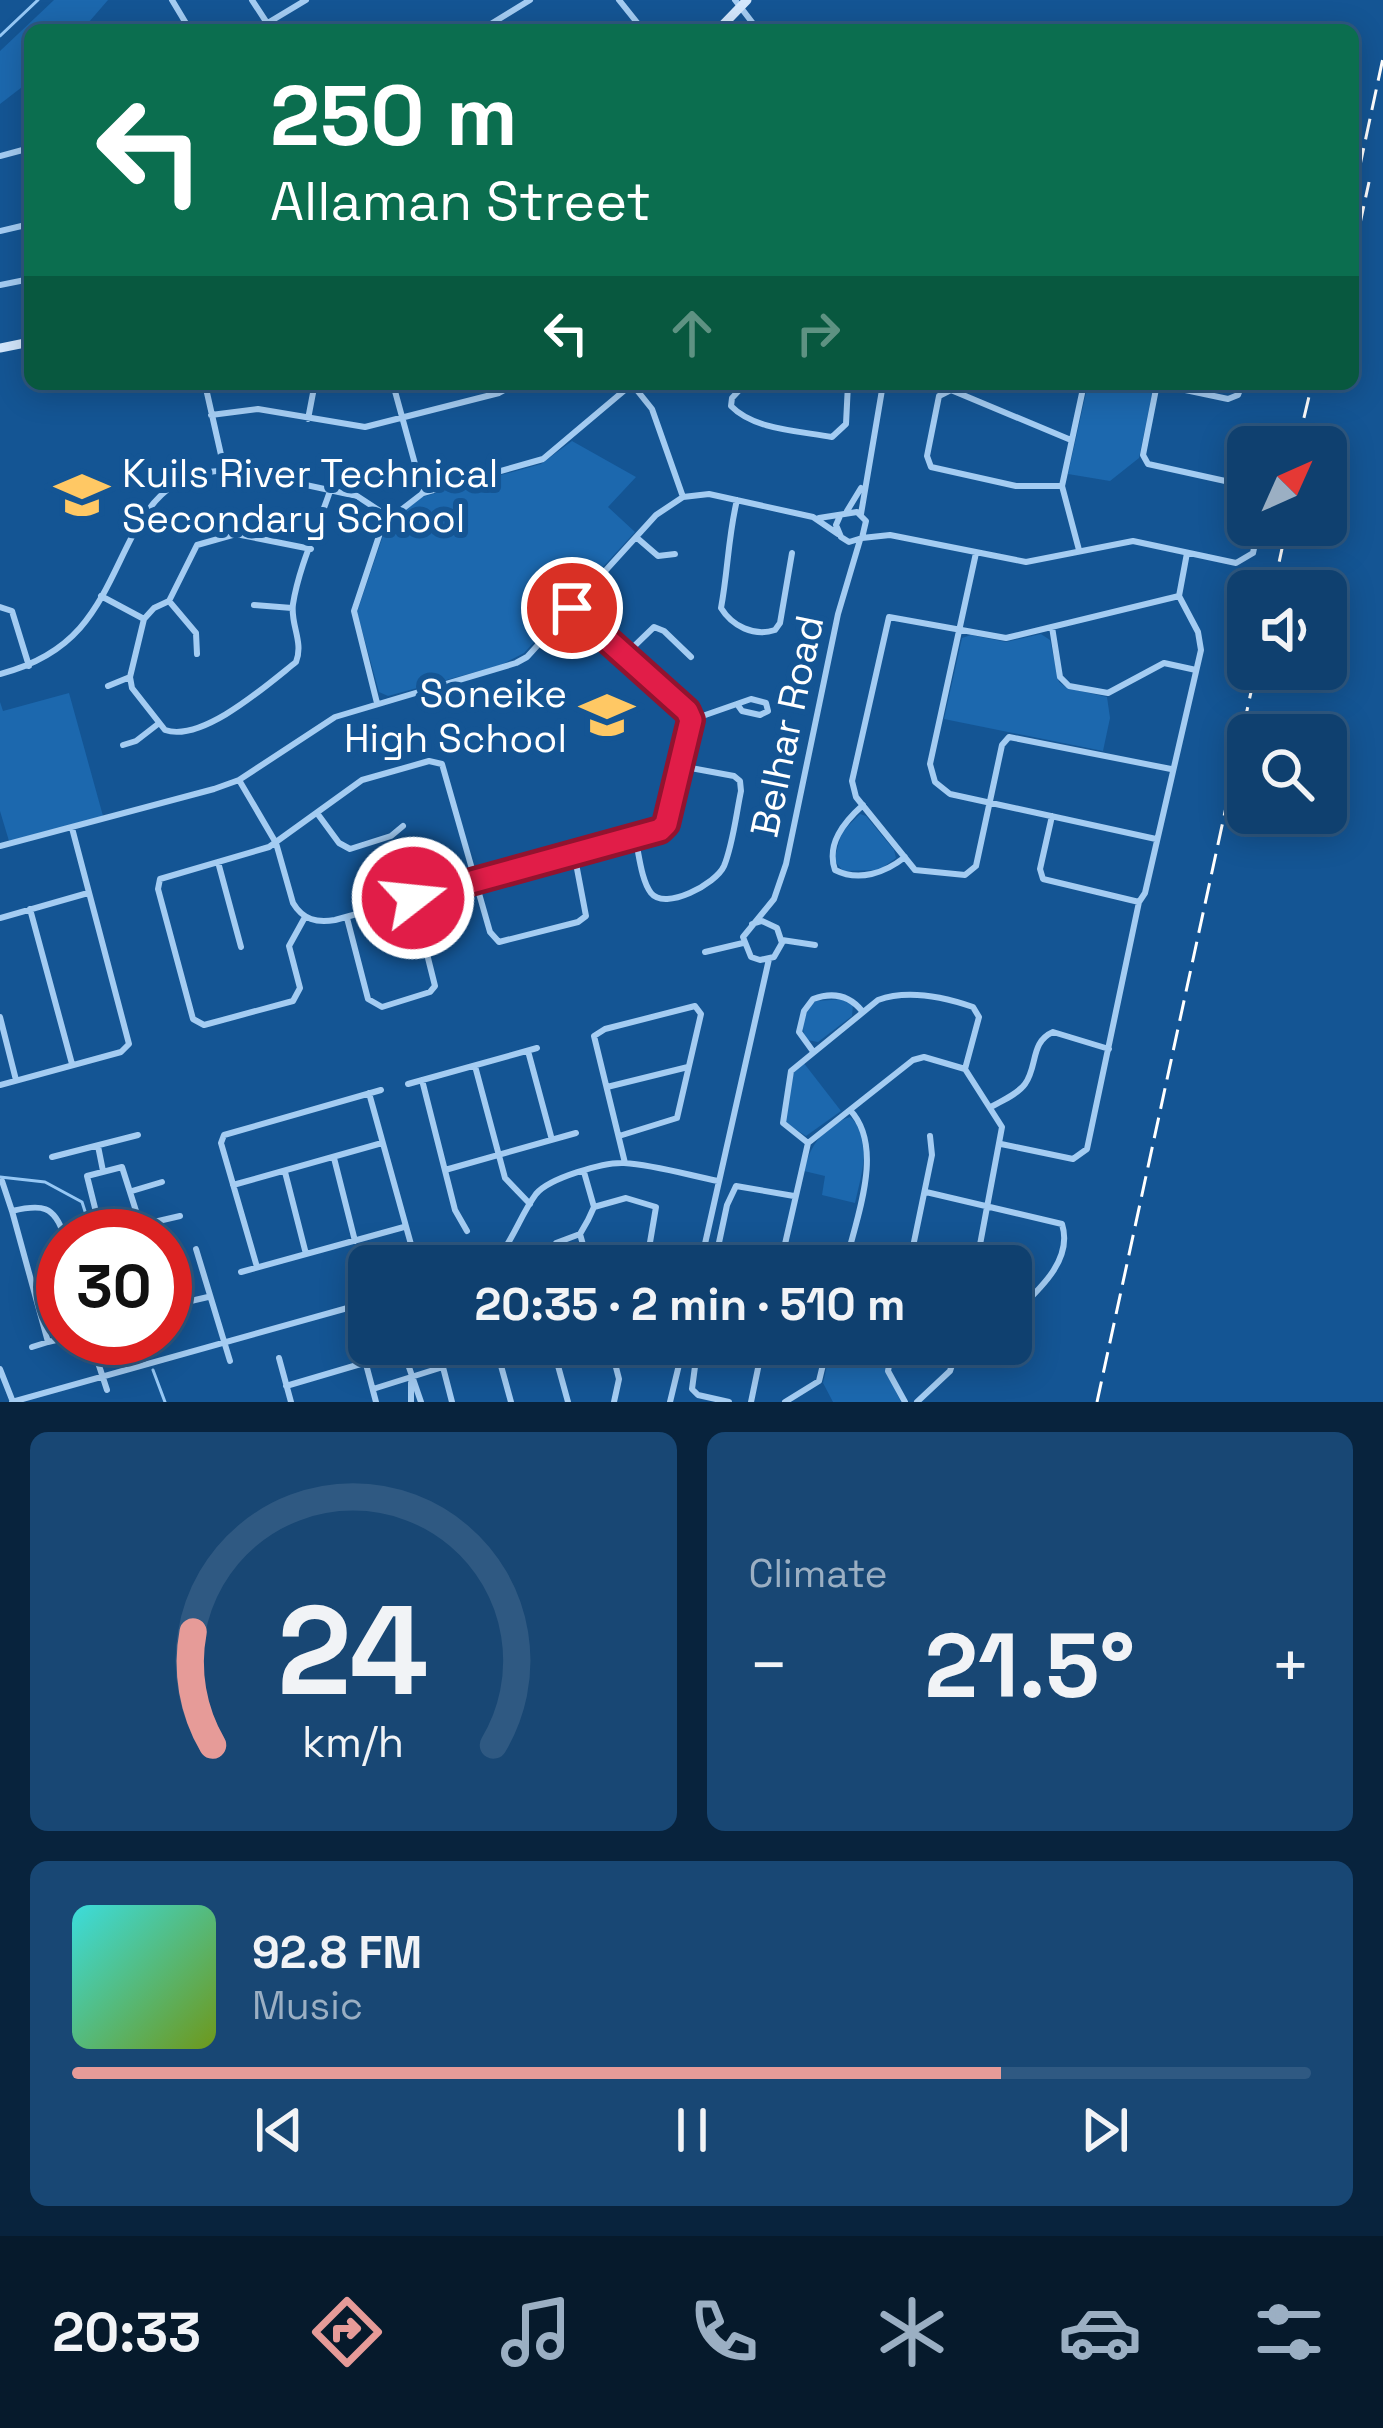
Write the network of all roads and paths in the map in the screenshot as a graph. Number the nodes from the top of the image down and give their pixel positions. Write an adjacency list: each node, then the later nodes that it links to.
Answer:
1 (252, 0): 5 (street)
2 (306, 0): 5 (street)
3 (530, 0): 6 (street)
4 (619, 0): 7 (street)
5 (267, 23)
6 (491, 24)
7 (638, 24)
8 (206, 390): 23 (street)
9 (395, 390): 24 (street)
10 (470, 390): 22 (street)
11 (505, 390): 22 (street)
12 (625, 390): 32 (street)
13 (637, 390): 33 (street)
14 (739, 390): 15 (street)
15 (848, 390)
16 (882, 390): 29 (street)
17 (1083, 390): 26 (street)
18 (1156, 390): 28 (street)
19 (1185, 390): 20 (street)
20 (1240, 390)
21 (313, 393): 25 (street)
22 (472, 400): 24 (street)
23 (212, 415): 25 (street); 27 (street)
24 (403, 417): 25 (street); 32 (street)
25 (308, 419)
26 (1072, 440): 30 (street); 30 (street)
27 (224, 470): 31 (street); 51 (street)
28 (1227, 482)
29 (864, 485): 35 (street); 36 (street)
30 (1062, 485): 45 (street)
31 (330, 490): 37 (street); 44 (street)
32 (423, 493): 37 (street)
33 (683, 496): 34 (street); 41 (street)
34 (737, 500): 38 (street); 46 (street)
35 (844, 514): 36 (street); 38 (street); 40 (street)
36 (862, 516): 39 (street); 42 (street, Belhar Road)
37 (388, 517): 69 (street)
38 (816, 518): 40 (street)
39 (890, 535): 42 (street); 47 (street)
40 (840, 536): 42 (street); 50 (street, Belhar Road)
41 (635, 537): 49 (street); 57 (street)
42 (861, 539): 50 (street, Belhar Road)
43 (1254, 546): 48 (street)
44 (311, 548): 53 (street); 56 (street)
45 (1079, 550): 47 (street); 48 (street)
46 (791, 553)
47 (976, 553): 60 (street)
48 (1187, 553): 52 (street)
49 (675, 554)
50 (850, 564): 93 (street, Belhar Road)
51 (100, 596): 58 (street); 64 (street)
52 (1179, 596): 59 (street); 65 (street)
53 (169, 601): 58 (street); 61 (street)
54 (254, 605): 56 (street)
55 (0, 607): 64 (street)
56 (292, 608): 72 (street)
57 (572, 608): 62 (street); 69 (street)
58 (144, 619): 67 (street)
59 (1052, 626): 60 (street); 65 (street)
60 (960, 629): 77 (street); 78 (street)
61 (197, 654)
62 (624, 656): 63 (street); 71 (street)
63 (691, 657)
64 (28, 666): 66 (street)
65 (1197, 670): 75 (street)
66 (0, 674)
67 (130, 677): 68 (street); 72 (street)
68 (108, 686)
69 (377, 704): 76 (street)
70 (737, 704): 70 (street); 71 (street)
71 (691, 720): 74 (street)
72 (158, 724): 73 (street)
73 (123, 745)
74 (680, 766): 83 (street); 83 (street)
75 (1172, 769): 77 (street); 84 (street)
76 (239, 780): 82 (street); 85 (street)
77 (990, 803): 80 (street); 88 (street)
78 (862, 805): 88 (street); 88 (street)
79 (317, 813): 81 (street); 85 (street); 90 (street)
80 (1052, 816): 84 (street); 94 (street)
81 (403, 826)
82 (71, 828): 86 (street); 91 (street)
83 (634, 837): 87 (street)
84 (1156, 839): 94 (street)
85 (276, 842): 89 (street); 96 (street)
86 (0, 846)
87 (574, 853): 90 (street); 90 (street)
88 (905, 857)
89 (218, 862): 96 (street); 104 (street)
90 (477, 880): 92 (street)
91 (88, 893): 95 (street); 113 (street)
92 (413, 898): 97 (street); 97 (street)
93 (774, 899): 99 (street, Belhar Road); 100 (street, Belhar Road)
94 (1139, 902): 111 (street)
95 (30, 909): 98 (street); 113 (street)
96 (305, 917): 97 (street)
97 (347, 917)
98 (0, 918)
99 (752, 924): 100 (street); 102 (street)
100 (775, 926): 101 (street)
101 (782, 940): 103 (street); 107 (street)
102 (743, 943): 105 (street); 106 (street)
103 (815, 945)
104 (241, 946)
105 (705, 952)
106 (755, 959): 107 (street); 108 (street)
107 (769, 959): 108 (street)
108 (759, 993): 144 (street)
109 (862, 1011): 112 (street); 112 (street); 116 (street)
110 (0, 1021): 117 (street)
111 (1109, 1048): 124 (street); 133 (street)
112 (812, 1050): 132 (street)
113 (72, 1064): 117 (street)
114 (475, 1066): 118 (street); 130 (street); 135 (street)
115 (688, 1067): 121 (street); 121 (street); 128 (street)
116 (965, 1069): 124 (street); 125 (street)
117 (16, 1080): 120 (street)
118 (422, 1080): 119 (street); 139 (street)
119 (408, 1084)
120 (0, 1085)
121 (607, 1087): 128 (street)
122 (381, 1090): 123 (street)
123 (369, 1093): 131 (street); 146 (street)
124 (991, 1107): 133 (street)
125 (850, 1110): 132 (street); 169 (street)
126 (576, 1132): 130 (street)
127 (138, 1135): 134 (street)
128 (619, 1136): 138 (street)
129 (929, 1136): 148 (street)
130 (552, 1140): 135 (street)
131 (382, 1143): 137 (street); 157 (street)
132 (808, 1143): 149 (street)
133 (1001, 1144): 151 (street)
134 (98, 1146): 136 (street); 140 (street)
135 (498, 1155): 139 (street); 150 (street)
136 (52, 1157)
137 (334, 1157): 141 (street); 160 (street)
138 (625, 1163): 142 (street); 144 (street)
139 (445, 1170): 158 (street)
140 (103, 1171): 147 (street); 154 (street)
141 (285, 1172): 146 (street); 173 (street)
142 (584, 1172): 150 (street); 152 (street)
143 (2, 1181): 156 (street)
144 (718, 1181): 166 (street)
145 (162, 1182): 147 (street)
146 (233, 1185): 174 (street)
147 (132, 1191): 155 (street)
148 (926, 1192): 151 (street); 170 (street)
149 (794, 1196): 167 (street); 168 (street)
150 (530, 1204): 162 (street)
151 (989, 1206): 171 (street); 177 (street)
152 (594, 1207): 159 (street); 165 (street)
153 (49, 1209): 156 (street)
154 (94, 1209)
155 (137, 1209)
156 (12, 1211): 176 (street)
157 (404, 1227): 160 (street); 161 (street)
158 (467, 1231)
159 (580, 1234): 163 (street); 164 (street)
160 (355, 1241): 173 (street)
161 (410, 1245)
162 (507, 1245)
163 (555, 1245)
164 (583, 1245)
165 (650, 1245)
166 (704, 1245)
167 (719, 1245)
168 (784, 1245)
169 (849, 1245)
170 (914, 1245)
171 (981, 1245)
172 (196, 1250): 178 (street)
173 (306, 1254): 174 (street)
174 (257, 1267): 175 (street)
175 (241, 1272)
176 (36, 1296)
177 (1032, 1296)
178 (208, 1297): 179 (street); 181 (street)
179 (192, 1304)
180 (348, 1308): 181 (street)
181 (223, 1342): 185 (street); 201 (street)
182 (36, 1346): 183 (street)
183 (32, 1347)
184 (279, 1358): 203 (street)
185 (230, 1361)
186 (98, 1365): 201 (street)
187 (357, 1365): 203 (street)
188 (365, 1365): 204 (street)
189 (407, 1365): 202 (street)
190 (501, 1365): 212 (street)
191 (558, 1365): 213 (street)
192 (616, 1365): 214 (street)
193 (679, 1365): 215 (street)
194 (695, 1365): 216 (street)
195 (759, 1365): 217 (street)
196 (823, 1365): 218 (street)
197 (889, 1365): 219 (street)
198 (951, 1365): 220 (street)
199 (443, 1367): 202 (street); 211 (street)
200 (0, 1369): 206 (street)
201 (102, 1375): 205 (street); 206 (street)
202 (411, 1380): 204 (street); 209 (street); 210 (street)
203 (286, 1386): 207 (street)
204 (373, 1389): 208 (street)
205 (107, 1390)
206 (13, 1402)
207 (291, 1402)
208 (376, 1402)
209 (411, 1402)
210 (421, 1402)
211 (452, 1402)
212 (511, 1402)
213 (568, 1402)
214 (614, 1402)
215 (670, 1402)
216 (729, 1402)
217 (751, 1402)
218 (785, 1402)
219 (905, 1402)
220 (917, 1402)

